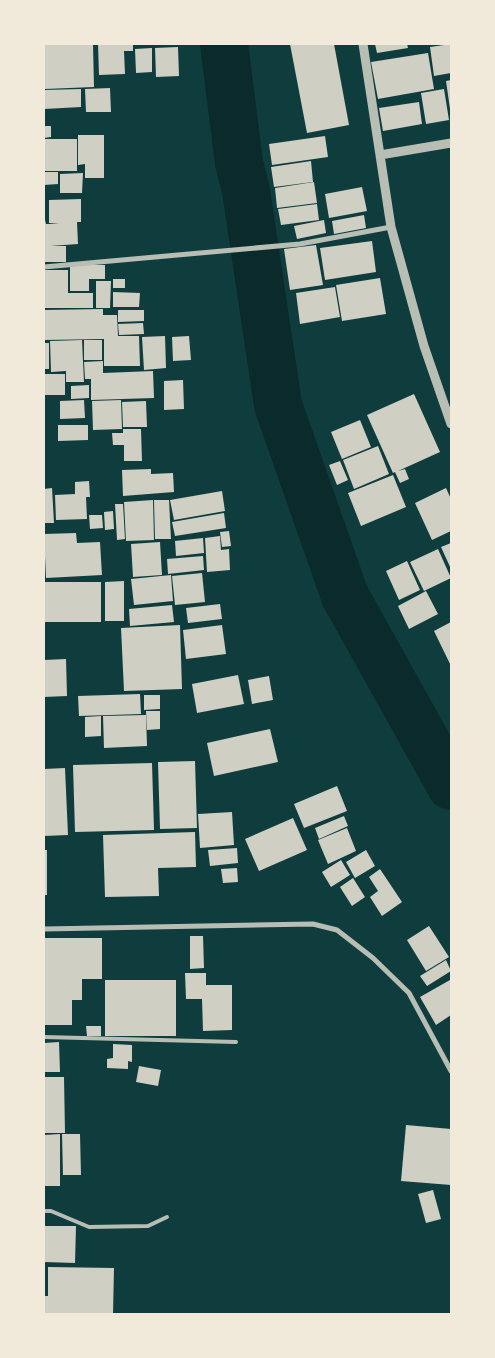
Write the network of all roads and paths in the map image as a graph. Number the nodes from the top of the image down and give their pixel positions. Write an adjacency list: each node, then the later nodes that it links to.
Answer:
1 (363, 44): 3 (street)
2 (451, 143): 3 (street)
3 (380, 155): 4 (street)
4 (391, 227): 5 (street); 6 (street)
5 (44, 267)
6 (451, 424)
7 (44, 929): 10 (street)
8 (44, 1037): 9 (lane)
9 (236, 1042)
10 (451, 1071)
11 (44, 1211): 12 (lane)
12 (167, 1217)

